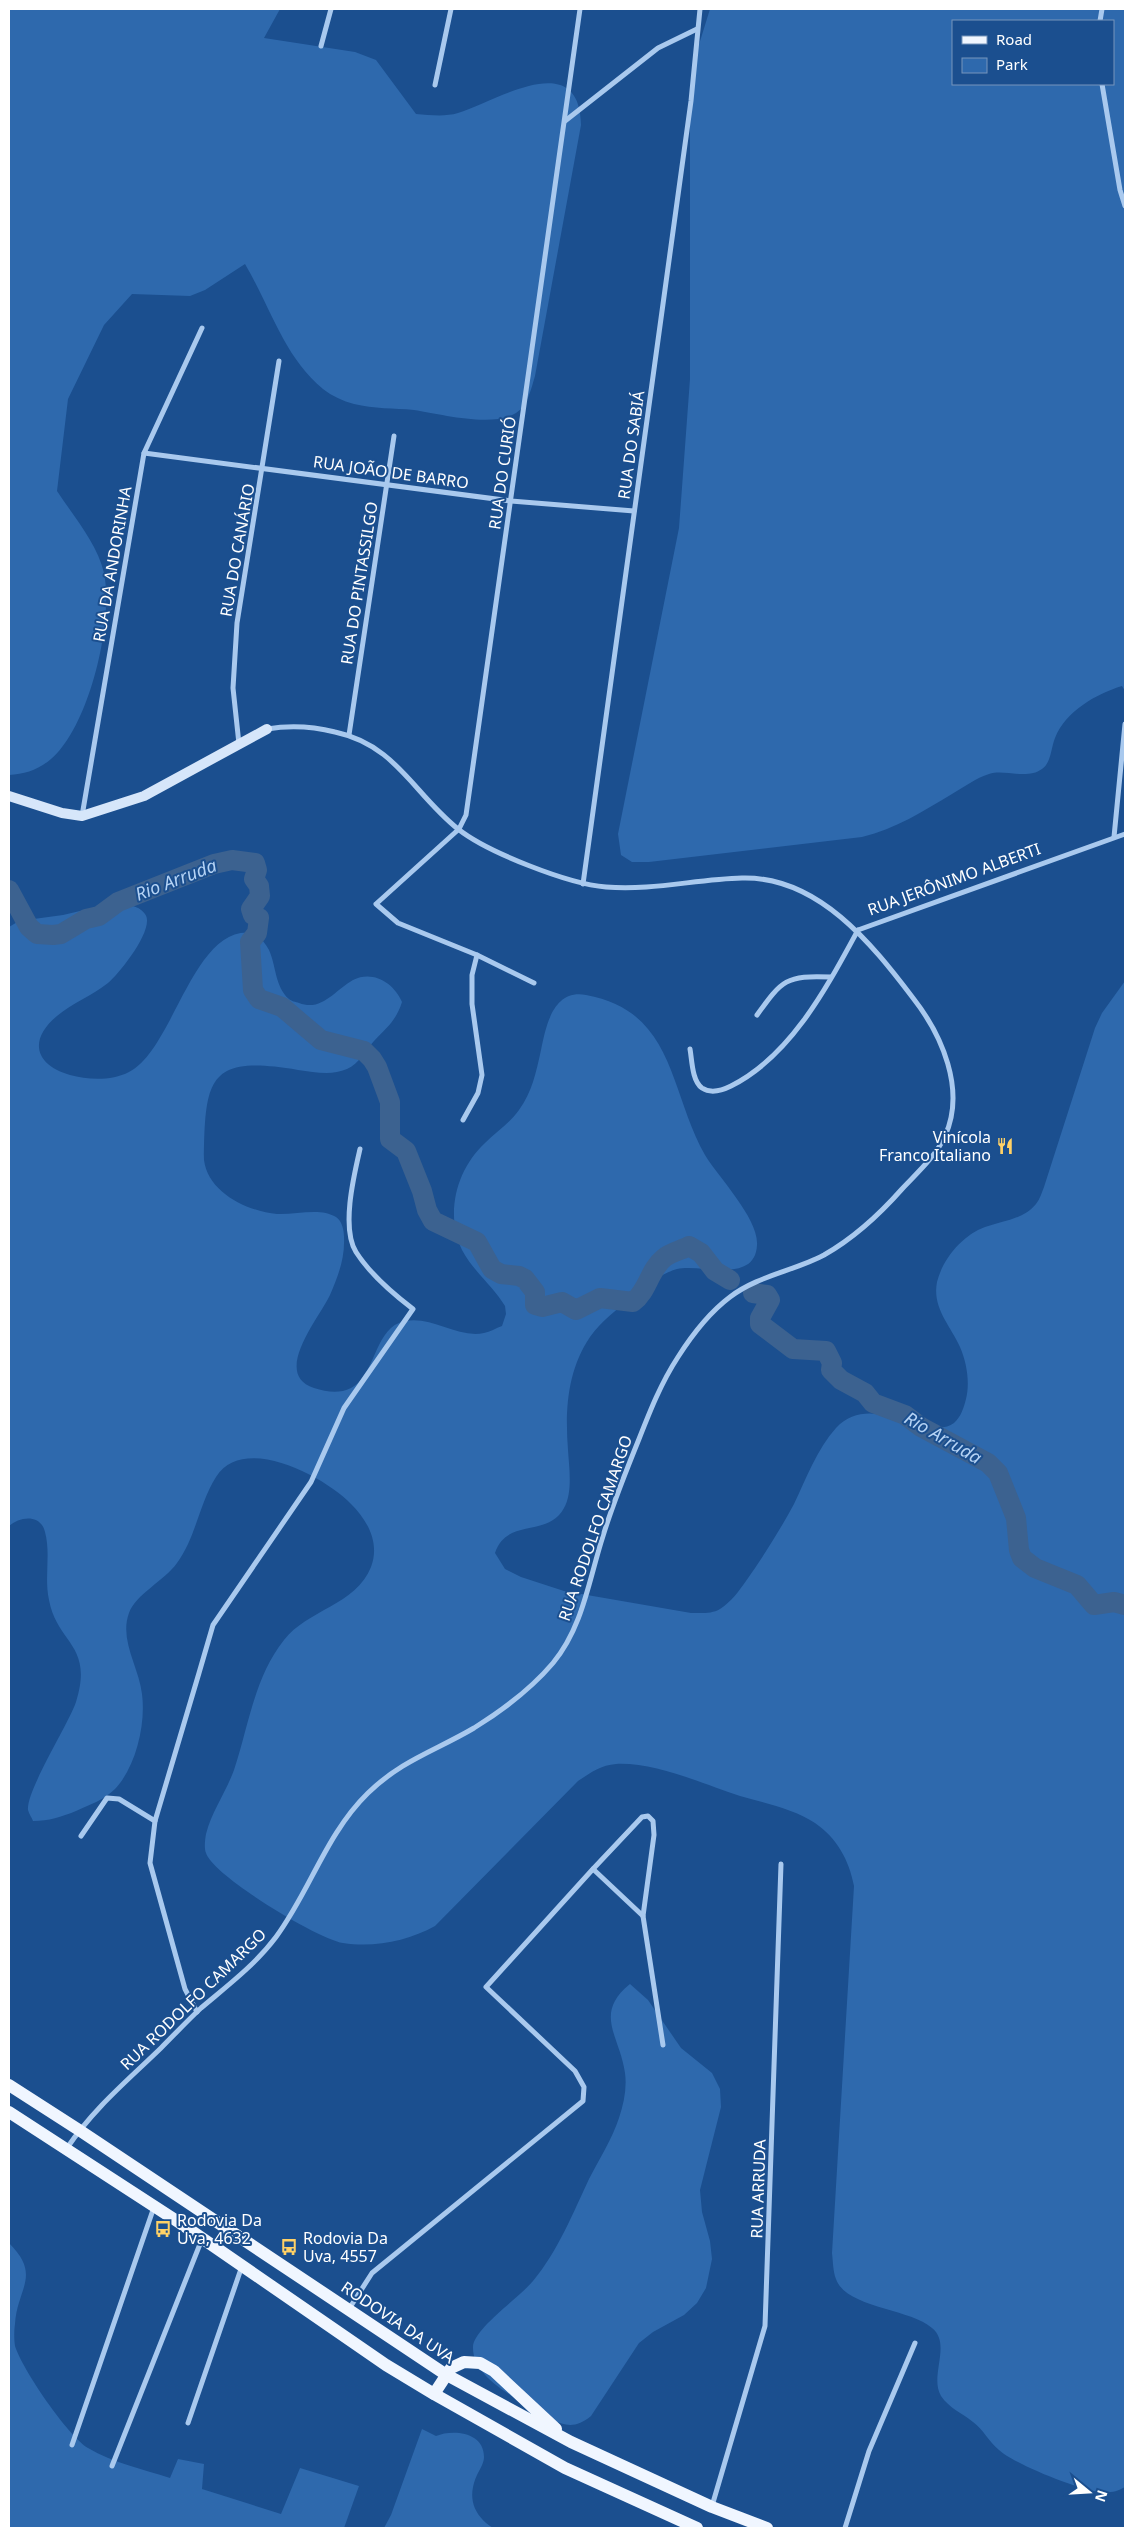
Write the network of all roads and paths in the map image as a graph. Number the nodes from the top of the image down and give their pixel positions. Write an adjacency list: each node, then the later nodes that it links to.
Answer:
1 (331, 9): 6 (street)
2 (451, 9): 7 (street)
3 (580, 9): 9 (street, RUA DO CURIÓ)
4 (700, 9): 5 (street, RUA DO SABIÁ)
5 (697, 29): 9 (street); 18 (street, RUA DO SABIÁ)
6 (321, 46)
7 (435, 85)
8 (1102, 85): 10 (street)
9 (565, 122): 17 (street, RUA DO CURIÓ)
10 (1125, 206)
11 (202, 328): 14 (street, RUA DA ANDORINHA)
12 (279, 361): 15 (street, RUA DO CANÁRIO)
13 (394, 436): 16 (street, RUA DO PINTASSILGO)
14 (144, 453): 15 (street, RUA JOÃO DE BARRO); 24 (street, RUA DA ANDORINHA)
15 (264, 468): 16 (street, RUA JOÃO DE BARRO); 22 (street, RUA DO CANÁRIO)
16 (387, 484): 17 (street, RUA JOÃO DE BARRO); 21 (street, RUA DO PINTASSILGO)
17 (511, 501): 18 (street, RUA JOÃO DE BARRO); 25 (street, RUA DO CURIÓ)
18 (634, 512): 28 (street, RUA DO SABIÁ)
19 (1125, 724): 27 (street)
20 (267, 730): 21 (street, RUA JERÔNIMO ALBERTI); 22 (street, RUA JERÔNIMO ALBERTI)
21 (349, 735): 25 (street, RUA JERÔNIMO ALBERTI)
22 (239, 744): 24 (street, RUA JERÔNIMO ALBERTI)
23 (9, 796): 24 (street, RUA JERÔNIMO ALBERTI)
24 (82, 816)
25 (459, 829): 28 (street, RUA JERÔNIMO ALBERTI); 30 (street, RUA DO CURIÓ)
26 (1125, 834): 27 (street, RUA JERÔNIMO ALBERTI)
27 (1114, 836): 29 (street, RUA JERÔNIMO ALBERTI)
28 (583, 884): 29 (street, RUA JERÔNIMO ALBERTI)
29 (858, 930): 31 (street); 42 (street, RUA RODOLFO CAMARGO)
30 (476, 956): 32 (street); 35 (street)
31 (831, 976): 33 (street); 34 (street)
32 (534, 983)
33 (757, 1015)
34 (690, 1049)
35 (463, 1120)
36 (360, 1149): 37 (street)
37 (155, 1821): 38 (street); 42 (street)
38 (81, 1836)
39 (781, 1864): 59 (street, RUA ARRUDA)
40 (593, 1869): 41 (street); 41 (street); 51 (street)
41 (643, 1916): 43 (street)
42 (197, 2012): 46 (street, RUA RODOLFO CAMARGO)
43 (663, 2045)
44 (9, 2085): 46 (main road, RODOVIA DA UVA)
45 (9, 2112): 47 (main road)
46 (79, 2130): 47 (street, RUA RODOLFO CAMARGO); 51 (main road, RODOVIA DA UVA)
47 (66, 2149): 48 (main road)
48 (154, 2207): 49 (main road); 57 (street)
49 (202, 2239): 50 (main road); 58 (street)
50 (242, 2266): 54 (main road); 55 (street)
51 (349, 2309): 53 (main road, RODOVIA DA UVA)
52 (914, 2343): 62 (street)
53 (445, 2374): 54 (main road); 56 (main road, RODOVIA DA UVA); 56 (main road)
54 (434, 2394): 60 (main road)
55 (188, 2423)
56 (570, 2442): 59 (main road, RODOVIA DA UVA)
57 (72, 2446)
58 (112, 2466)
59 (712, 2507): 61 (main road, RODOVIA DA UVA)
60 (696, 2528)
61 (766, 2528)
62 (845, 2528)

